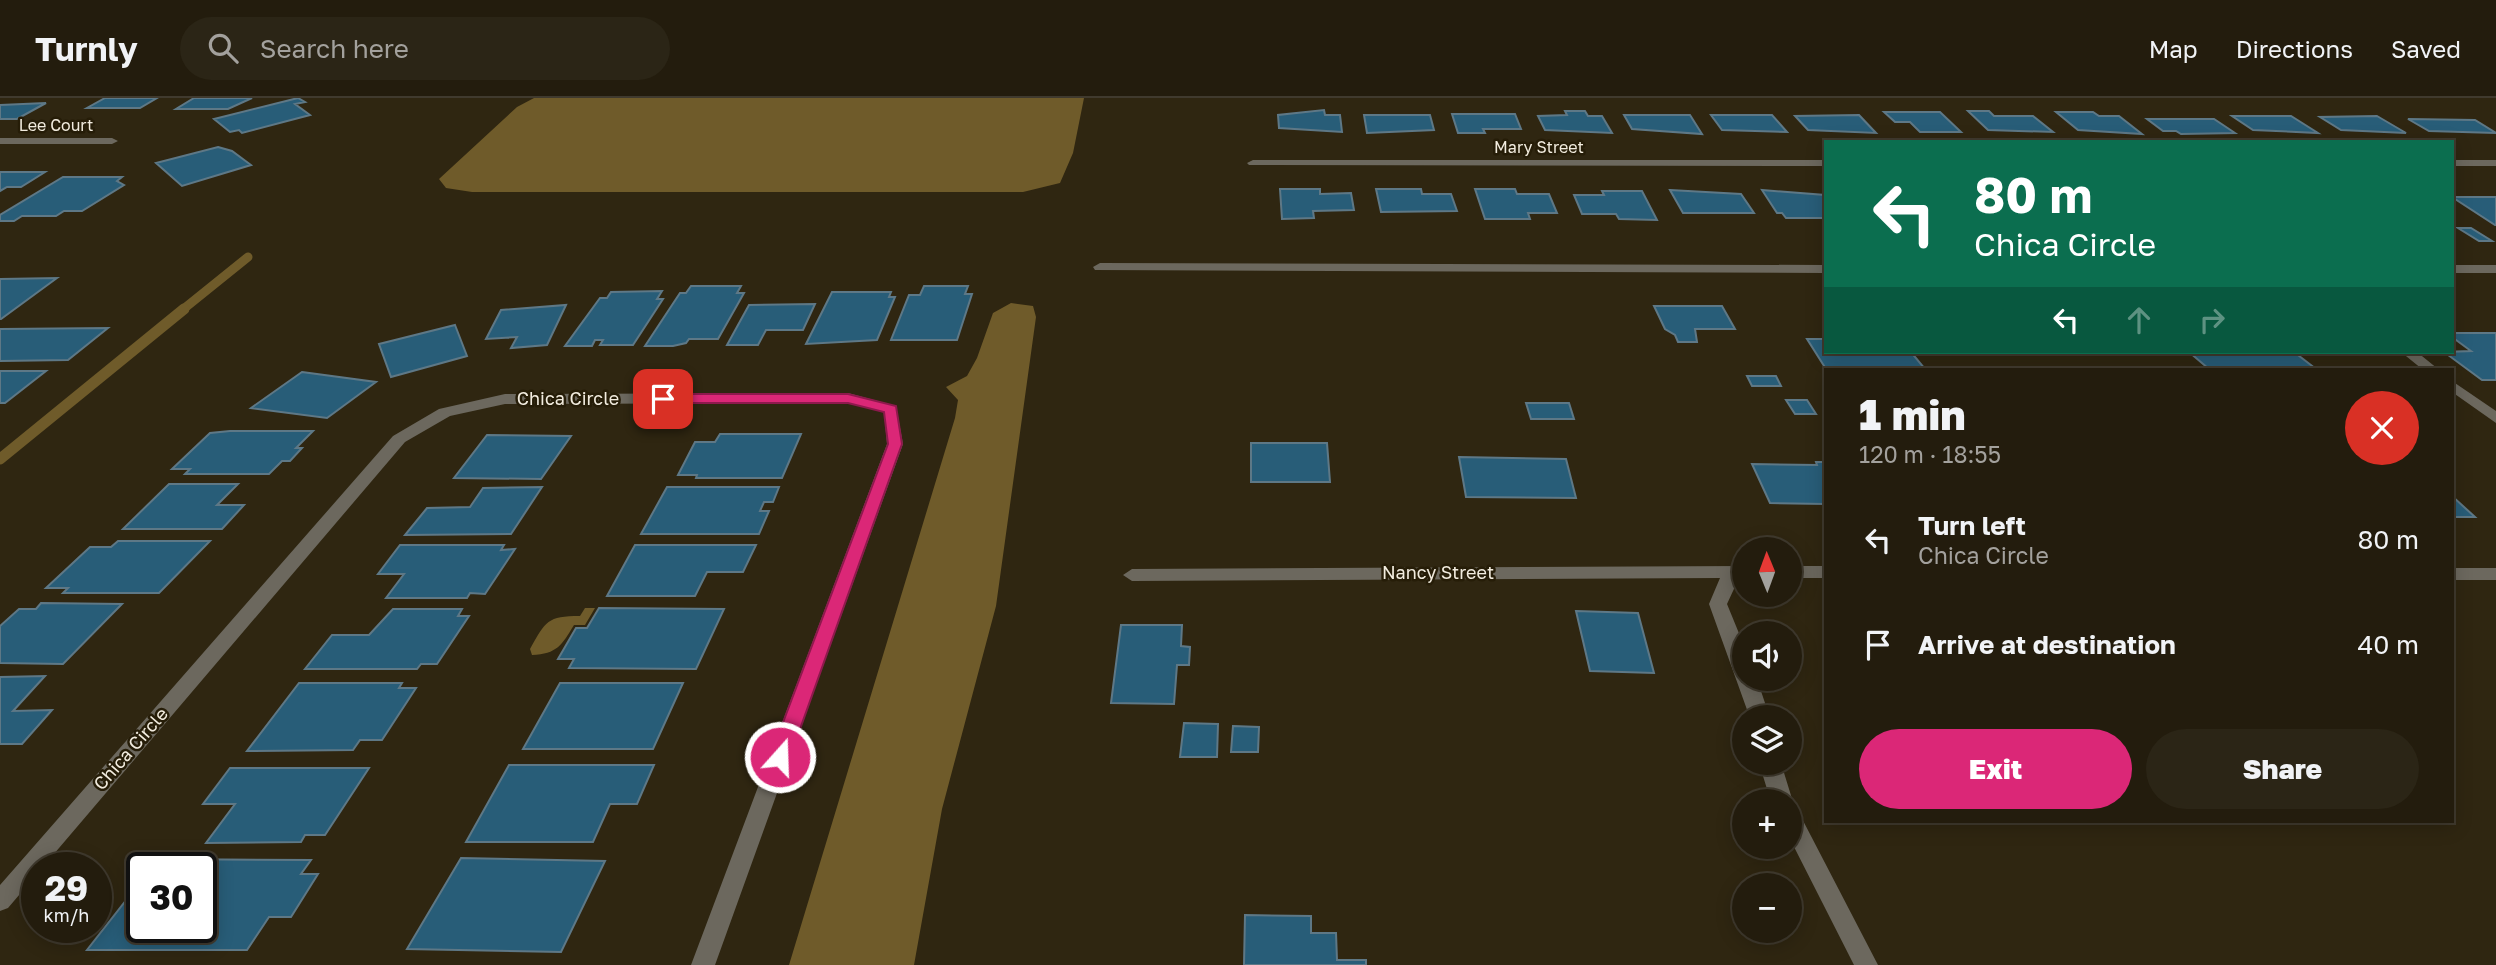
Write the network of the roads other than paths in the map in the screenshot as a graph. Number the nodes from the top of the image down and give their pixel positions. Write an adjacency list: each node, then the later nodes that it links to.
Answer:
1 (0, 141): 2 (street, Lee Court)
2 (112, 141)
3 (1253, 163): 4 (street, Mary Street)
4 (1824, 163)
5 (2454, 163): 6 (street)
6 (2496, 163)
7 (1100, 267): 8 (street)
8 (1824, 269)
9 (2454, 269): 10 (street)
10 (2496, 269)
11 (2411, 354): 12 (street)
12 (2430, 368)
13 (2454, 386): 14 (street)
14 (2496, 418)
15 (1732, 572): 20 (street, Nancy Street)
16 (1802, 572): 17 (street)
17 (1824, 572)
18 (2454, 574): 19 (street)
19 (2496, 574)
20 (1132, 575)
21 (1732, 582): 22 (street)
22 (1732, 640)
23 (1802, 840): 26 (street)
24 (0, 901): 25 (street, Chica Circle)
25 (703, 965)
26 (1866, 965)

